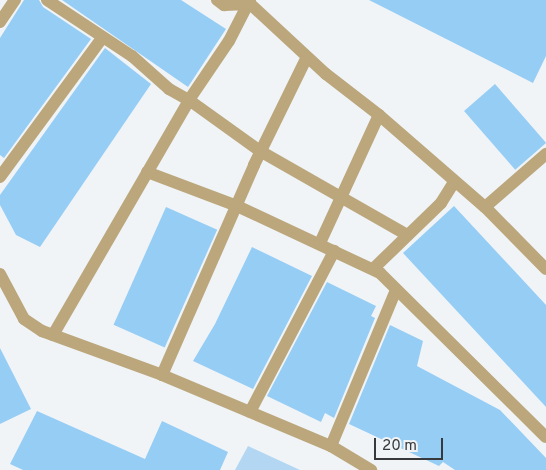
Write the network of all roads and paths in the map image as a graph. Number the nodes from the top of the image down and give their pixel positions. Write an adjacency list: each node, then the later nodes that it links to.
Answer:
1 (15, 0): 5 (street)
2 (47, 0): 6 (street)
3 (217, 0): 4 (street)
4 (248, 1): 7 (street); 8 (street)
5 (0, 22)
6 (102, 38): 8 (street); 13 (street)
7 (307, 57): 9 (street); 10 (street)
8 (189, 100): 10 (street); 12 (street)
9 (379, 115): 14 (street); 15 (street)
10 (260, 151): 15 (street); 16 (street)
11 (546, 154): 17 (street)
12 (146, 172): 16 (street); 25 (street)
13 (0, 177)
14 (454, 182): 17 (street); 18 (street)
15 (341, 196): 18 (street); 19 (street)
16 (236, 206): 19 (street); 26 (street)
17 (485, 207): 21 (street)
18 (407, 235): 22 (street)
19 (320, 244): 20 (street)
20 (334, 251): 22 (street); 27 (street)
21 (546, 268)
22 (373, 269): 24 (street)
23 (0, 274): 25 (street)
24 (396, 290): 28 (street); 29 (street)
25 (54, 335): 26 (street)
26 (162, 375): 27 (street)
27 (250, 412): 29 (street)
28 (546, 437)
29 (331, 446): 30 (street)
30 (371, 470)

